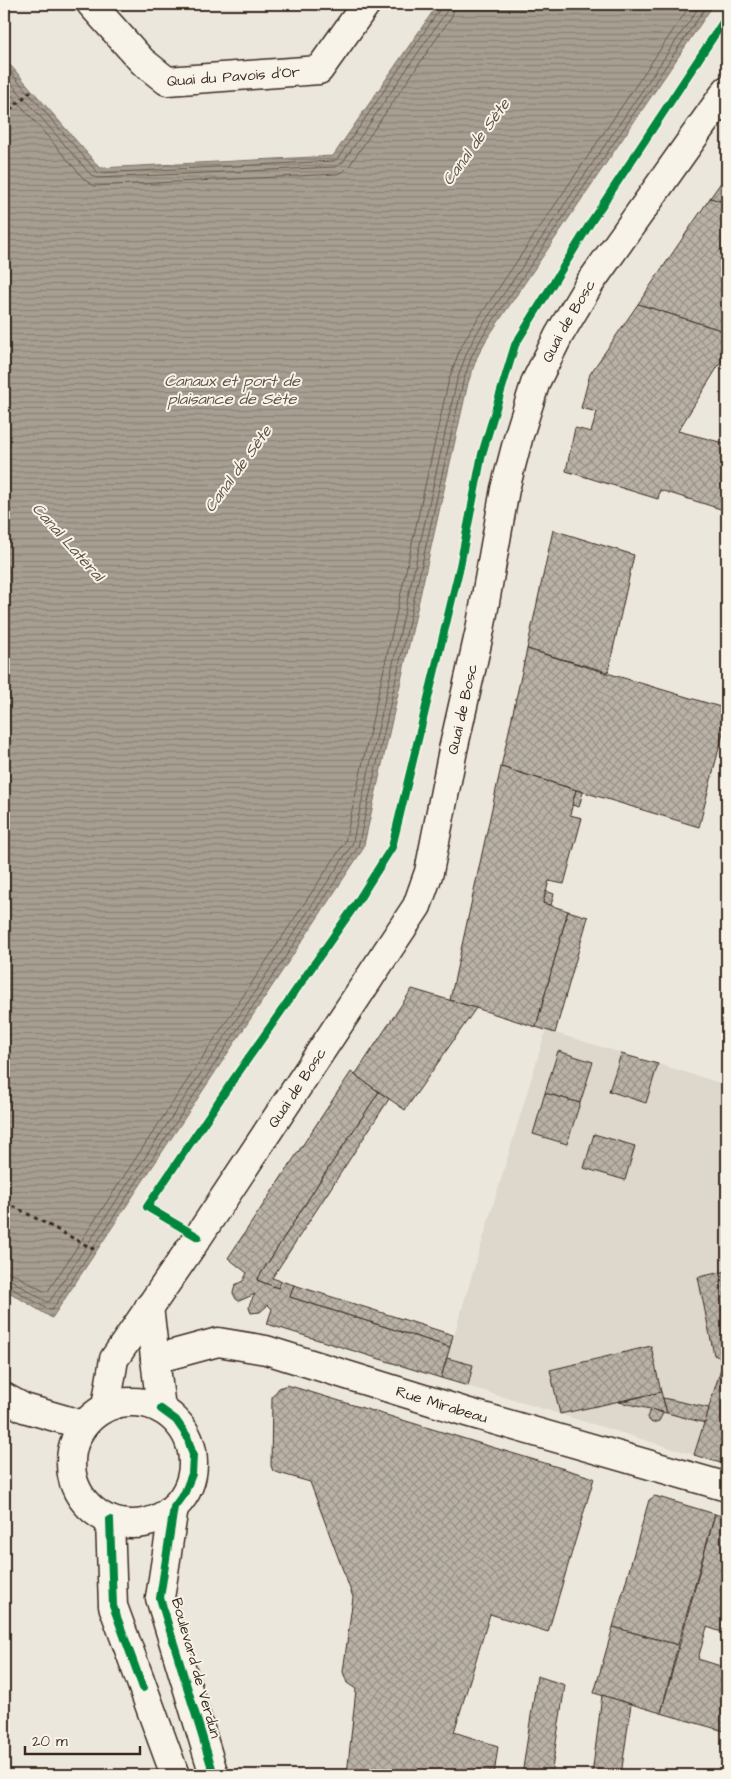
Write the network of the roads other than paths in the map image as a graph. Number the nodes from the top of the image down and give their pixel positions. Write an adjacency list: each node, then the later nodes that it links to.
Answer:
1 (91, 4): 2 (street, Quai du Pavois d'Or)
2 (366, 4)
3 (727, 90): 4 (street, Quai de Bosc)
4 (149, 1307): 5 (street); 7 (street, Quai de Bosc)
5 (155, 1359): 8 (street); 11 (street, Rue Mirabeau)
6 (14, 1402): 9 (street); 10 (street)
7 (106, 1407): 8 (street); 9 (street)
8 (161, 1409): 12 (street)
9 (83, 1425): 10 (street)
10 (71, 1454): 13 (street)
11 (727, 1487)
12 (174, 1507): 13 (street); 15 (street, Boulevard de Verdun)
13 (110, 1520): 14 (street)
14 (175, 1775)
15 (214, 1775)

